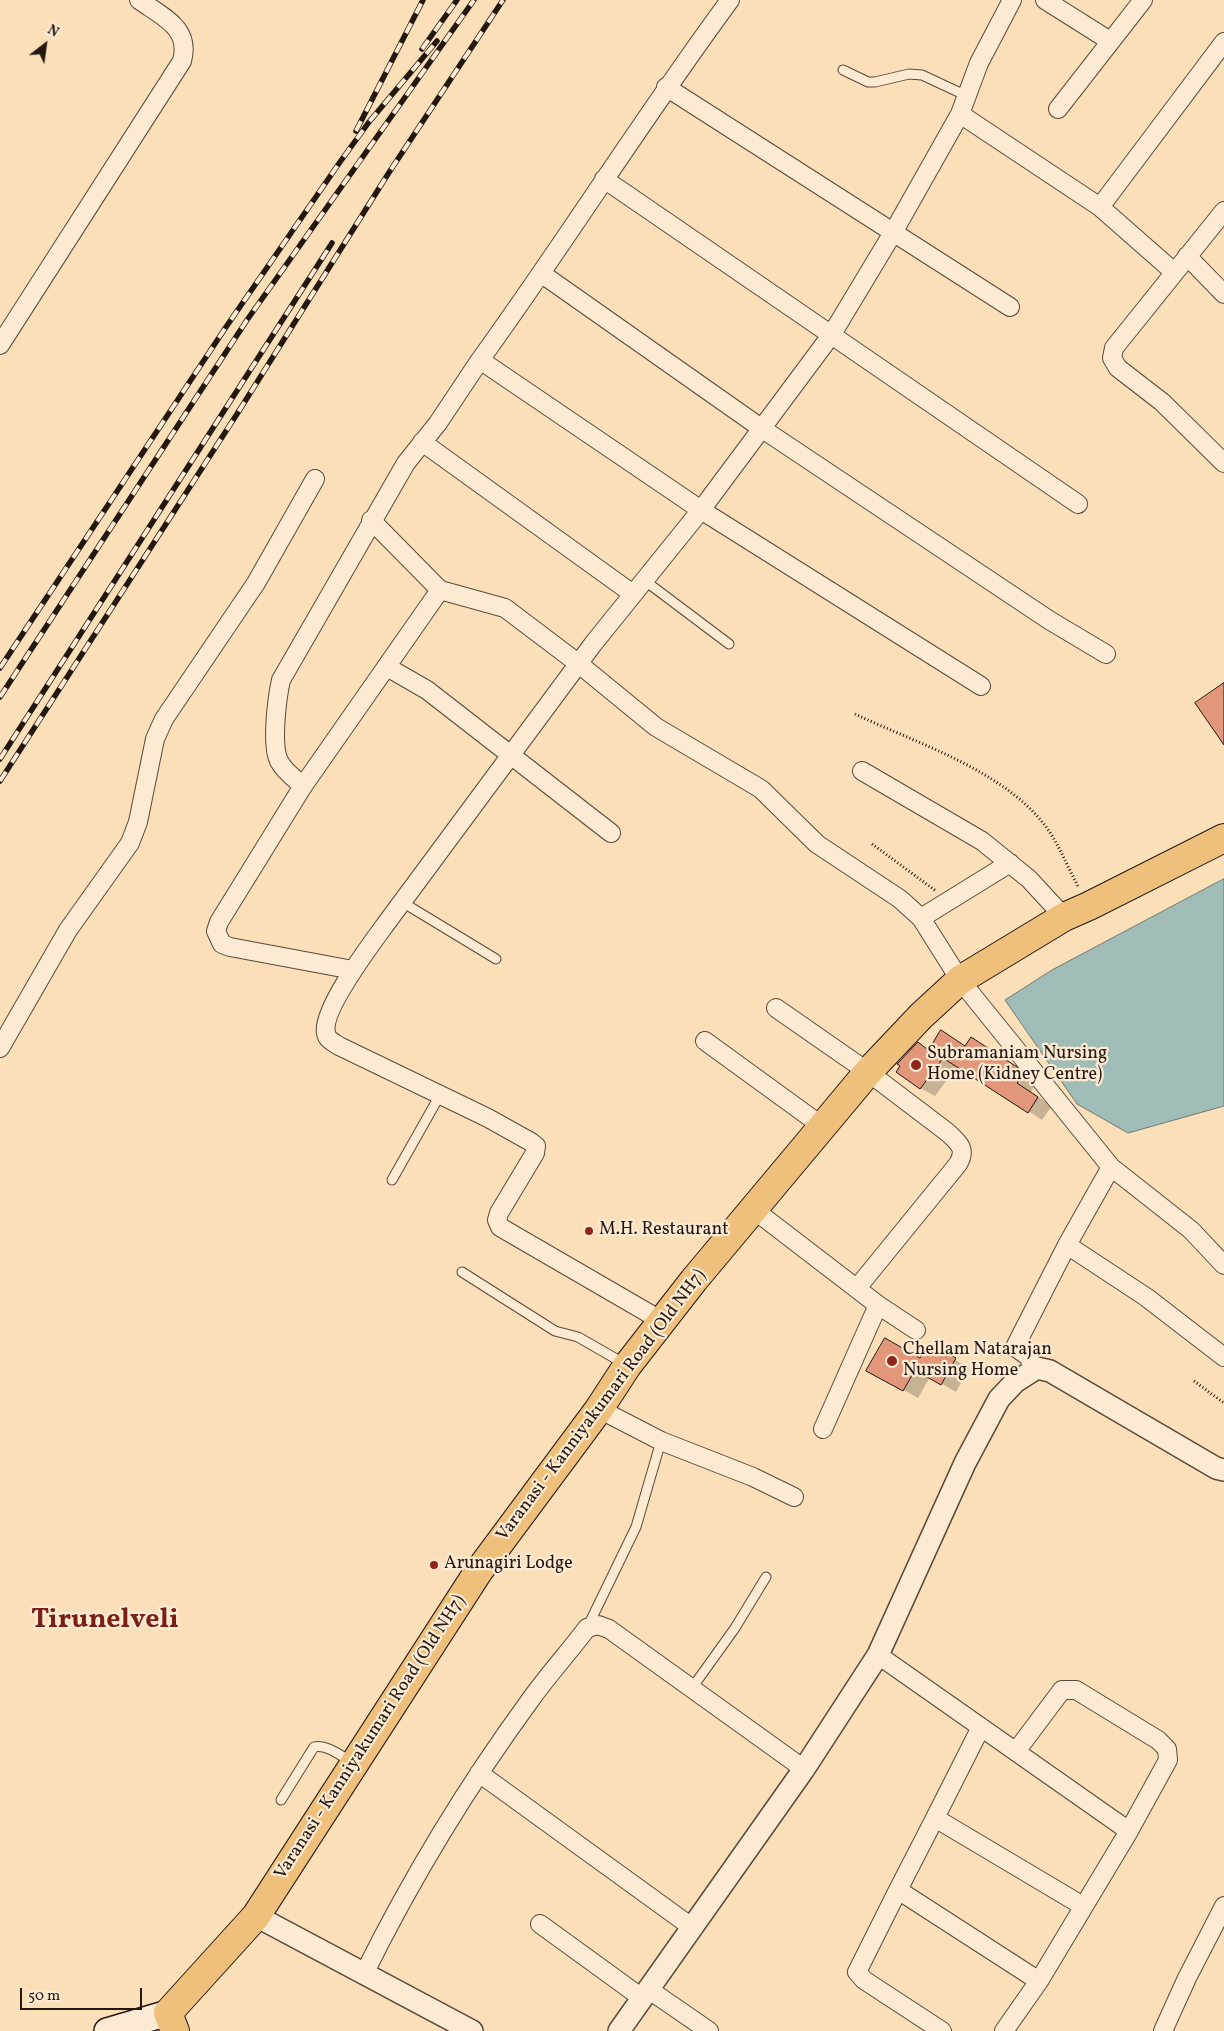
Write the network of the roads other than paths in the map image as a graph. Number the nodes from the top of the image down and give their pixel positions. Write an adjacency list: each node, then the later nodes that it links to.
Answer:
1 (139, 0): 23 (street)
2 (730, 0): 9 (street)
3 (1012, 0): 10 (street)
4 (1045, 0): 6 (street)
5 (1143, 0): 6 (street)
6 (1110, 41): 11 (street)
7 (1224, 42): 14 (street)
8 (843, 70): 10 (lane)
9 (666, 87): 13 (street); 16 (street)
10 (967, 96): 12 (street)
11 (1058, 109)
12 (960, 114): 14 (street); 16 (street)
13 (604, 180): 19 (street); 22 (street)
14 (1100, 207): 18 (street)
15 (1224, 211): 17 (street)
16 (894, 231): 21 (street); 22 (street)
17 (1187, 256): 18 (street); 20 (street)
18 (1174, 272): 27 (street)
19 (542, 274): 24 (street); 25 (street)
20 (1224, 294)
21 (1010, 307)
22 (832, 334): 25 (street); 29 (street)
23 (0, 345)
24 (480, 360): 26 (street); 30 (street)
25 (761, 428): 30 (street); 35 (street)
26 (422, 442): 31 (street); 32 (street)
27 (1224, 463)
28 (315, 479): 53 (street)
29 (1078, 504)
30 (701, 510): 32 (street); 38 (street)
31 (371, 520): 33 (street); 41 (street)
32 (638, 587): 34 (lane); 36 (street)
33 (440, 590): 36 (street); 37 (street)
34 (729, 644)
35 (1106, 654)
36 (579, 664): 39 (street); 47 (street)
37 (386, 667): 39 (street); 41 (street)
38 (981, 686)
39 (511, 757): 42 (street); 45 (street)
40 (862, 771): 44 (street)
41 (303, 786): 49 (street)
42 (611, 833)
43 (1224, 838): 46 (main road, Varanasi - Kanniyakumari Road (Old NH7))
44 (1010, 863): 46 (street); 47 (street)
45 (402, 902): 48 (lane); 49 (street)
46 (1064, 917): 50 (main road, Varanasi - Kanniyakumari Road (Old NH7))
47 (921, 918): 50 (street)
48 (496, 959)
49 (353, 970): 55 (street)
50 (960, 980): 54 (main road, Varanasi - Kanniyakumari Road (Old NH7)); 57 (street)
51 (776, 1008): 54 (street)
52 (705, 1040): 56 (street)
53 (0, 1048)
54 (868, 1072): 56 (main road, Varanasi - Kanniyakumari Road (Old NH7)); 63 (street)
55 (440, 1094): 58 (lane); 65 (street)
56 (822, 1126): 59 (main road, Varanasi - Kanniyakumari Road (Old NH7))
57 (1111, 1167): 60 (street); 61 (street)
58 (392, 1180)
59 (753, 1209): 63 (street); 65 (main road, Varanasi - Kanniyakumari Road (Old NH7))
60 (1067, 1244): 67 (street); 69 (street)
61 (1224, 1265)
62 (462, 1272): 68 (lane)
63 (857, 1288): 64 (street)
64 (878, 1306): 66 (street); 71 (street)
65 (662, 1321): 68 (main road, Varanasi - Kanniyakumari Road (Old NH7))
66 (916, 1330)
67 (1224, 1357)
68 (627, 1366): 70 (main road, Varanasi - Kanniyakumari Road (Old NH7))
69 (1033, 1370): 73 (street); 77 (street)
70 (599, 1409): 72 (street); 81 (main road, Varanasi - Kanniyakumari Road (Old NH7))
71 (823, 1429)
72 (661, 1441): 74 (street); 76 (lane)
73 (1224, 1470)
74 (794, 1497)
75 (766, 1577): 78 (lane)
76 (587, 1628): 78 (street); 83 (street)
77 (878, 1654): 79 (street); 82 (street)
78 (692, 1688): 82 (street)
79 (980, 1727): 80 (street); 85 (street)
80 (1017, 1750): 86 (street); 86 (street)
81 (355, 1763): 84 (lane); 90 (main road, Varanasi - Kanniyakumari Road (Old NH7))
82 (804, 1770): 92 (street)
83 (479, 1773): 92 (street); 93 (street)
84 (281, 1800)
85 (935, 1818): 87 (street); 88 (street)
86 (1129, 1831): 88 (street)
87 (898, 1890): 94 (street); 101 (street)
88 (1083, 1906): 94 (street)
89 (1224, 1906): 103 (street)
90 (256, 1916): 93 (street); 96 (main road, Varanasi - Kanniyakumari Road (Old NH7))
91 (540, 1924): 95 (street)
92 (693, 1928): 95 (street)
93 (364, 1974): 98 (street)
94 (1038, 1981): 102 (street)
95 (645, 1993): 99 (street); 100 (street)
96 (171, 2022): 97 (main road)
97 (107, 2031)
98 (472, 2031)
99 (619, 2031)
100 (709, 2031)
101 (942, 2031)
102 (1004, 2031)
103 (1164, 2031)

